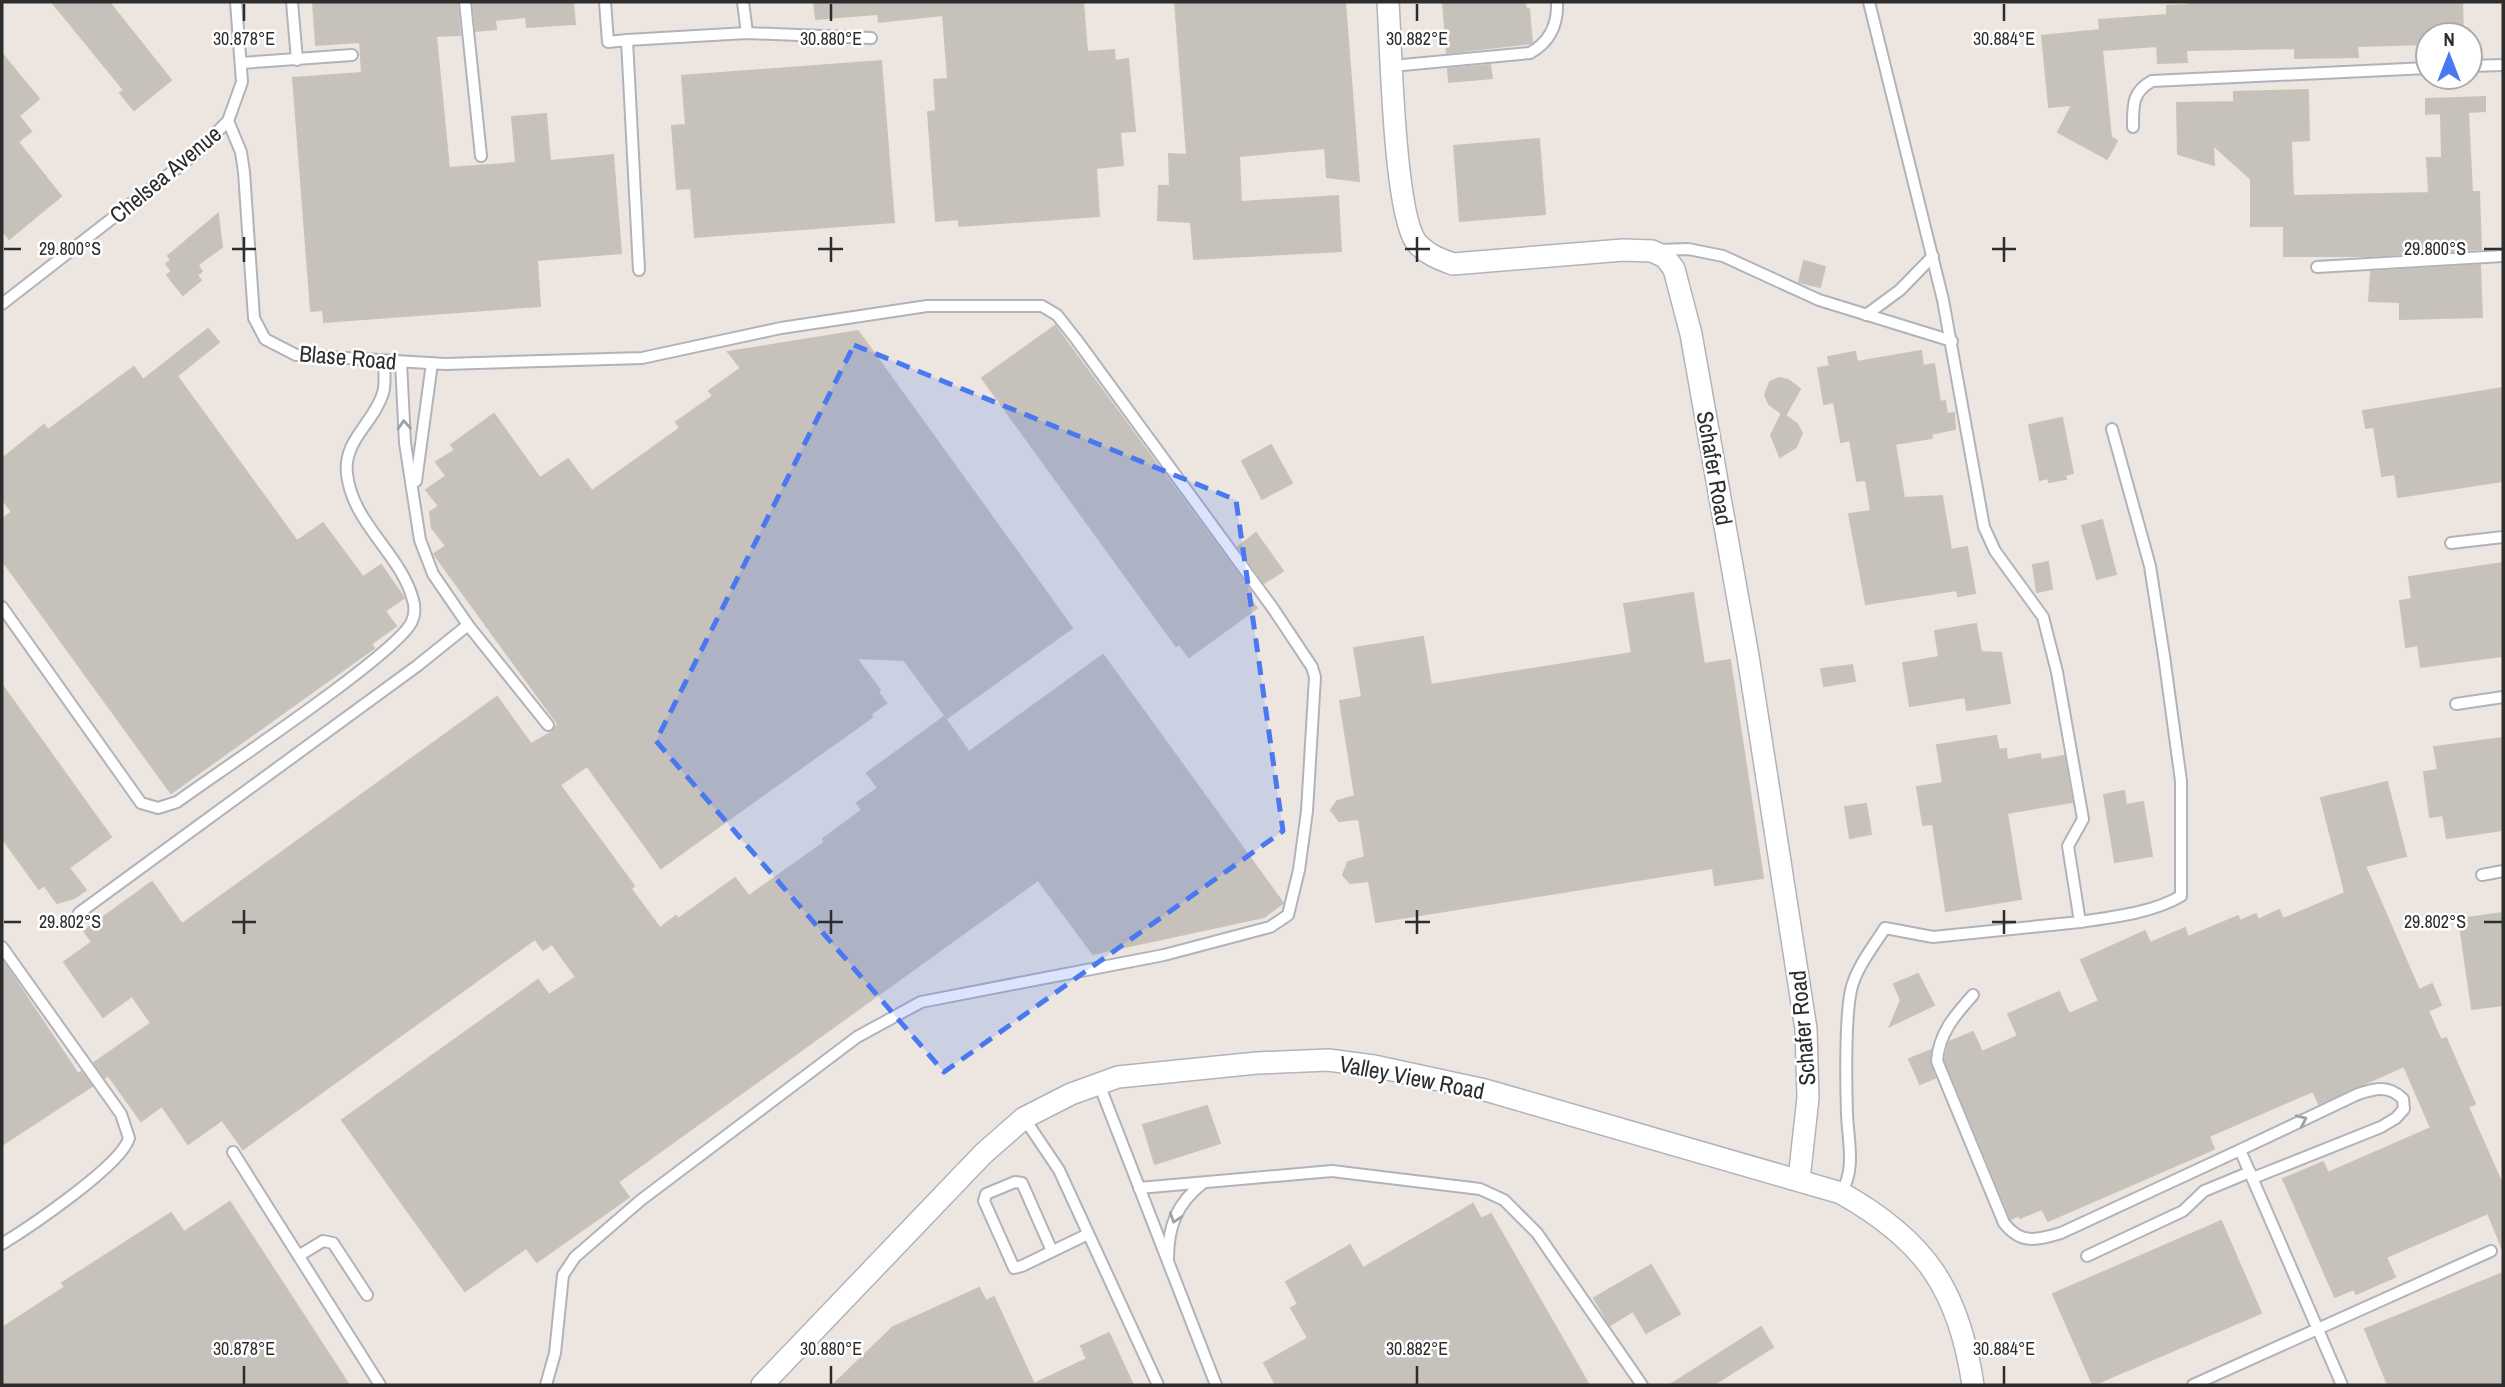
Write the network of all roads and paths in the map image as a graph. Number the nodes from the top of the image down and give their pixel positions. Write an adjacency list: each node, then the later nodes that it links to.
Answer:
1 (236, 2): 14 (lane)
2 (292, 2): 13 (lane)
3 (465, 2): 21 (lane)
4 (605, 2): 11 (lane)
5 (743, 2): 9 (lane)
6 (1388, 2): 16 (street)
7 (1557, 2): 16 (lane)
8 (1869, 2): 23 (lane)
9 (747, 33): 10 (lane); 11 (lane)
10 (871, 38)
11 (627, 40): 26 (lane)
12 (352, 55): 13 (lane)
13 (297, 60): 14 (lane)
14 (241, 63): 19 (lane)
15 (2503, 65): 17 (lane)
16 (1392, 66): 22 (street)
17 (2484, 66)
18 (2414, 69): 20 (lane)
19 (228, 121): 27 (lane, Chelsea Avenue); 30 (lane, Blase Road)
20 (2133, 127)
21 (481, 156)
22 (1652, 251): 28 (lane); 53 (street, Schafer Road)
23 (1933, 256): 28 (lane); 29 (lane)
24 (2503, 256): 25 (lane)
25 (2317, 267)
26 (639, 270)
27 (3, 299)
28 (1866, 315): 29 (lane)
29 (1952, 341): 45 (lane)
30 (384, 361): 31 (lane, Blase Road); 37 (lane)
31 (401, 362): 32 (lane, Blase Road); 34 (lane, one-way to 31)
32 (432, 363): 34 (lane); 68 (lane, Blase Road)
33 (2112, 429): 45 (lane)
34 (414, 487): 38 (lane)
35 (2503, 537): 36 (lane)
36 (2451, 543)
37 (2, 607)
38 (468, 625): 41 (lane); 44 (lane)
39 (2503, 697): 40 (lane)
40 (2456, 704)
41 (548, 725)
42 (2503, 871): 43 (lane)
43 (2482, 875)
44 (79, 913)
45 (2080, 922): 56 (lane)
46 (2, 947): 58 (lane)
47 (1973, 995): 50 (lane)
48 (1099, 1084): 49 (street, Valley View Road); 53 (street, Valley View Road); 55 (lane)
49 (1024, 1118): 57 (lane); 66 (street, Valley View Road)
50 (2240, 1150): 52 (lane); 52 (lane, one-way to 52)
51 (233, 1152): 61 (lane)
52 (2251, 1175): 62 (lane); 65 (lane)
53 (1799, 1179): 56 (street, Valley View Road)
54 (1206, 1181): 55 (lane); 63 (lane, one-way to 63); 71 (lane)
55 (1139, 1188): 63 (lane)
56 (1841, 1193): 72 (street, Valley View Road)
57 (1088, 1234): 59 (lane); 69 (lane)
58 (2, 1244)
59 (1052, 1251): 59 (lane)
60 (2491, 1251): 65 (lane)
61 (300, 1255): 64 (lane); 67 (lane)
62 (2087, 1256)
63 (1168, 1266): 70 (lane)
64 (367, 1295)
65 (2319, 1330): 73 (lane); 74 (lane)
66 (772, 1382)
67 (380, 1385)
68 (546, 1385)
69 (1158, 1385)
70 (1216, 1385)
71 (1643, 1385)
72 (1973, 1385)
73 (2193, 1385)
74 (2343, 1385)

